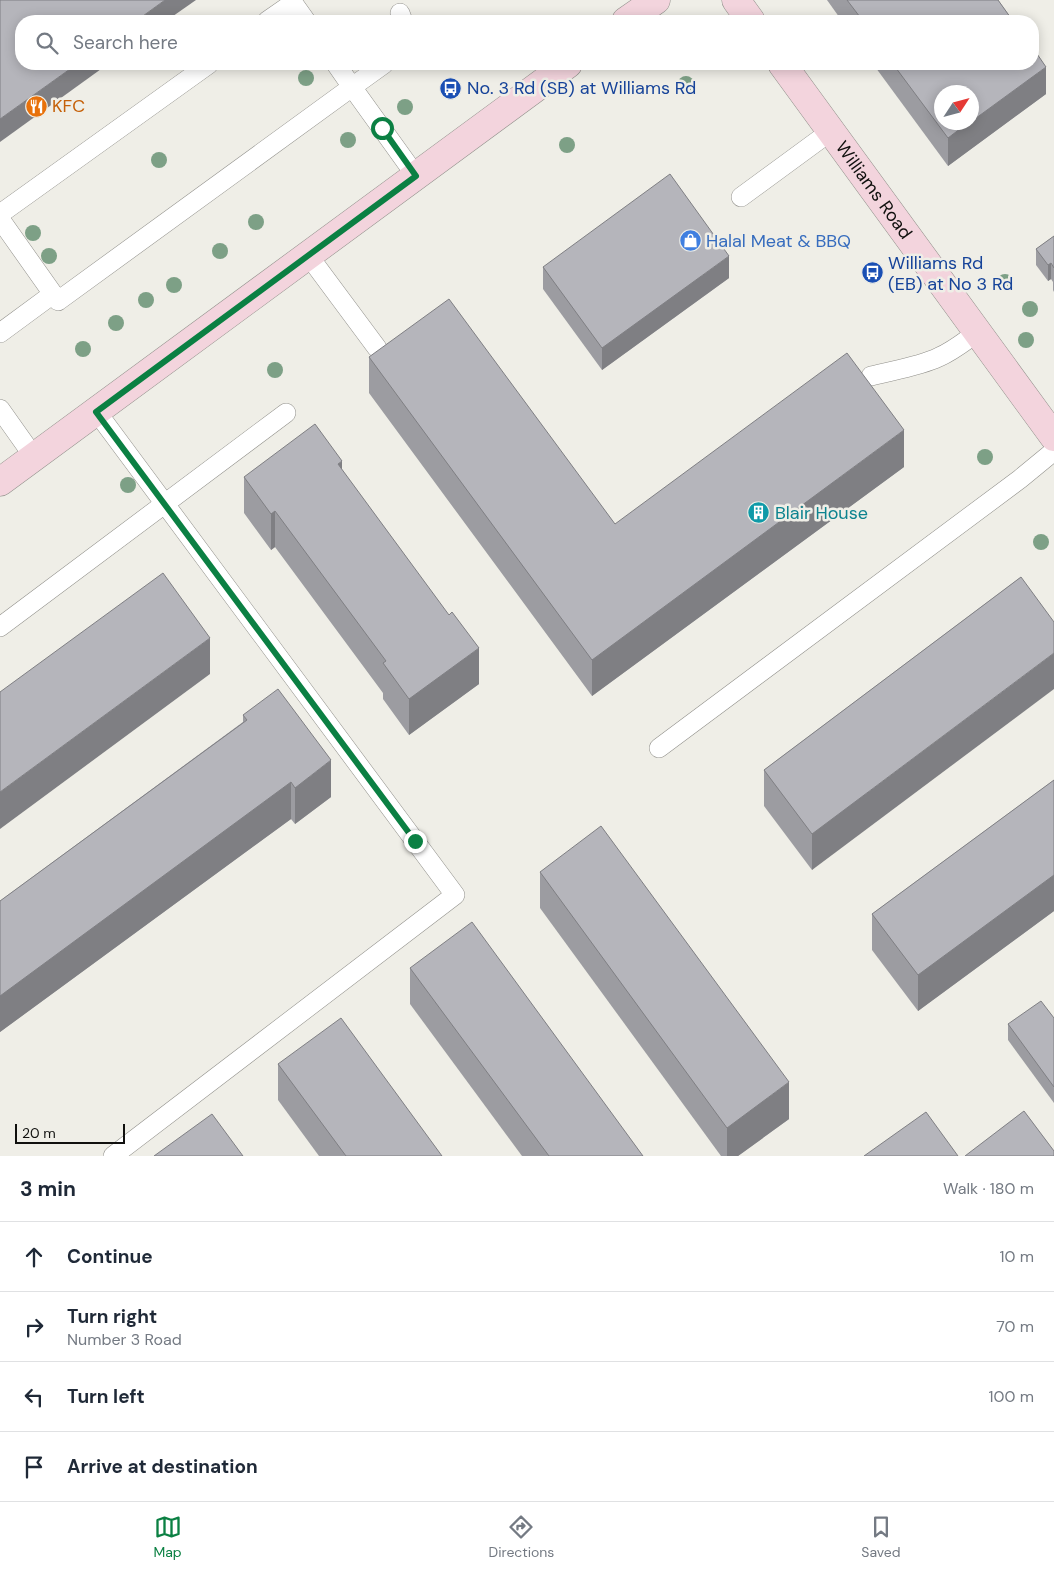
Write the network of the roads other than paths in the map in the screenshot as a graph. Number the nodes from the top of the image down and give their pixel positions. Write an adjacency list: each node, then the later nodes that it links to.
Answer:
1 (656, 0): 6 (main road)
2 (736, 0): 7 (main road)
3 (292, 1): 4 (lane); 5 (lane)
4 (275, 15)
5 (302, 15)
6 (635, 15)
7 (747, 15)
8 (201, 70): 17 (lane)
9 (340, 70): 13 (lane)
10 (376, 70): 13 (lane)
11 (560, 70): 15 (main road)
12 (786, 70): 14 (main road, Williams Road)
13 (352, 87): 15 (lane); 20 (lane)
14 (831, 131): 16 (lane); 21 (main road, Williams Road)
15 (416, 176): 19 (main road)
16 (741, 197)
17 (0, 214)
18 (0, 219): 20 (lane)
19 (308, 255): 23 (lane); 26 (main road)
20 (53, 294): 22 (lane)
21 (978, 332): 24 (lane); 28 (main road, Williams Road)
22 (0, 333)
23 (377, 348)
24 (871, 376)
25 (0, 409): 30 (lane)
26 (96, 412): 30 (main road); 32 (lane)
27 (286, 413): 32 (lane)
28 (1054, 437)
29 (1054, 451): 34 (lane)
30 (34, 457): 31 (main road)
31 (0, 482)
32 (164, 503): 33 (lane); 35 (lane)
33 (0, 627)
34 (658, 748)
35 (112, 1156)

